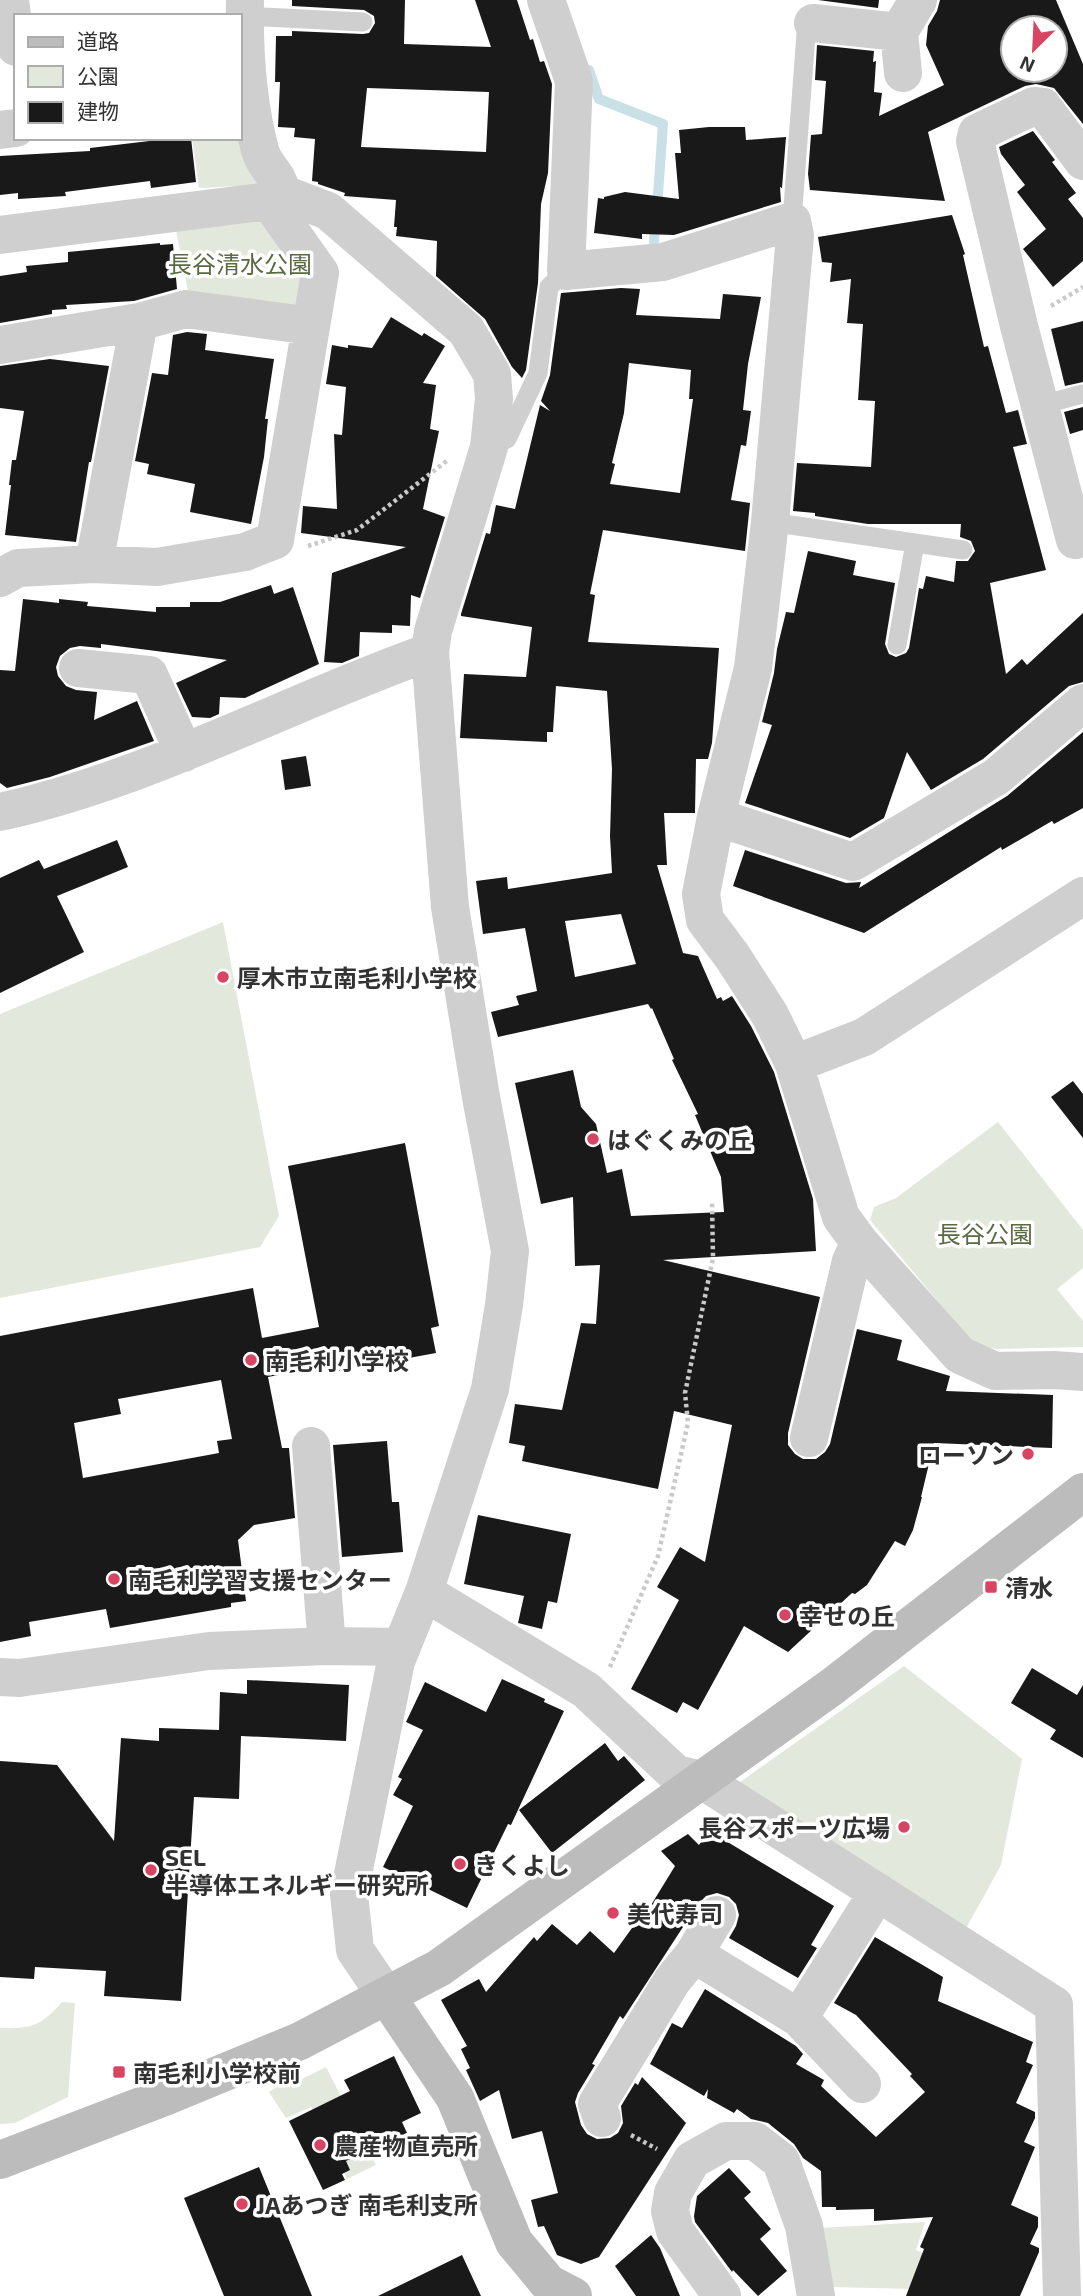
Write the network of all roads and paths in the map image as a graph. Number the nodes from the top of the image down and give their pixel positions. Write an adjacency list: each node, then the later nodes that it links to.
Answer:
1 (10, 0): 7 (street)
2 (547, 0): 15 (street)
3 (918, 0): 8 (street)
4 (363, 22): 5 (lane)
5 (244, 23): 10 (street)
6 (813, 23): 8 (street); 13 (lane)
7 (14, 31)
8 (899, 32): 9 (street)
9 (903, 73)
10 (245, 98): 12 (street)
11 (1083, 161): 20 (street)
12 (275, 197): 14 (street); 17 (street); 21 (street)
13 (792, 221): 15 (street); 23 (street)
14 (0, 235)
15 (566, 271): 21 (lane)
16 (139, 322): 17 (street); 18 (street); 27 (street)
17 (311, 327): 24 (street)
18 (0, 345)
19 (1083, 394): 20 (lane)
20 (1041, 405): 22 (street)
21 (490, 441): 24 (path); 30 (street)
22 (1075, 520)
23 (770, 522): 25 (lane); 35 (street)
24 (275, 540): 27 (street)
25 (915, 543): 26 (lane); 29 (lane)
26 (963, 550)
27 (94, 564): 28 (street)
28 (0, 578)
29 (897, 645)
30 (430, 652): 33 (street); 44 (street)
31 (78, 668): 33 (street)
32 (1083, 703): 35 (street)
33 (184, 753): 34 (street)
34 (0, 812)
35 (716, 817): 37 (street)
36 (1083, 896): 37 (street)
37 (794, 1065): 39 (street)
38 (712, 1201): 47 (path)
39 (860, 1243): 40 (street); 41 (street)
40 (1083, 1372)
41 (815, 1416)
42 (312, 1446): 45 (street)
43 (1083, 1492): 49 (street)
44 (424, 1592): 46 (street); 49 (street)
45 (327, 1646): 46 (street); 48 (street)
46 (402, 1647): 53 (street)
47 (607, 1675)
48 (0, 1677)
49 (702, 1780): 50 (street); 53 (street)
50 (878, 1892): 54 (street); 55 (street)
51 (717, 1915): 52 (street)
52 (694, 1954): 55 (street); 57 (street)
53 (387, 1997): 59 (street); 60 (street)
54 (1068, 2008): 63 (street)
55 (799, 2018): 56 (street)
56 (862, 2084)
57 (602, 2118): 58 (path)
58 (662, 2152)
59 (0, 2160)
60 (574, 2296)
61 (722, 2296): 62 (street)
62 (816, 2296)
63 (1062, 2296)

